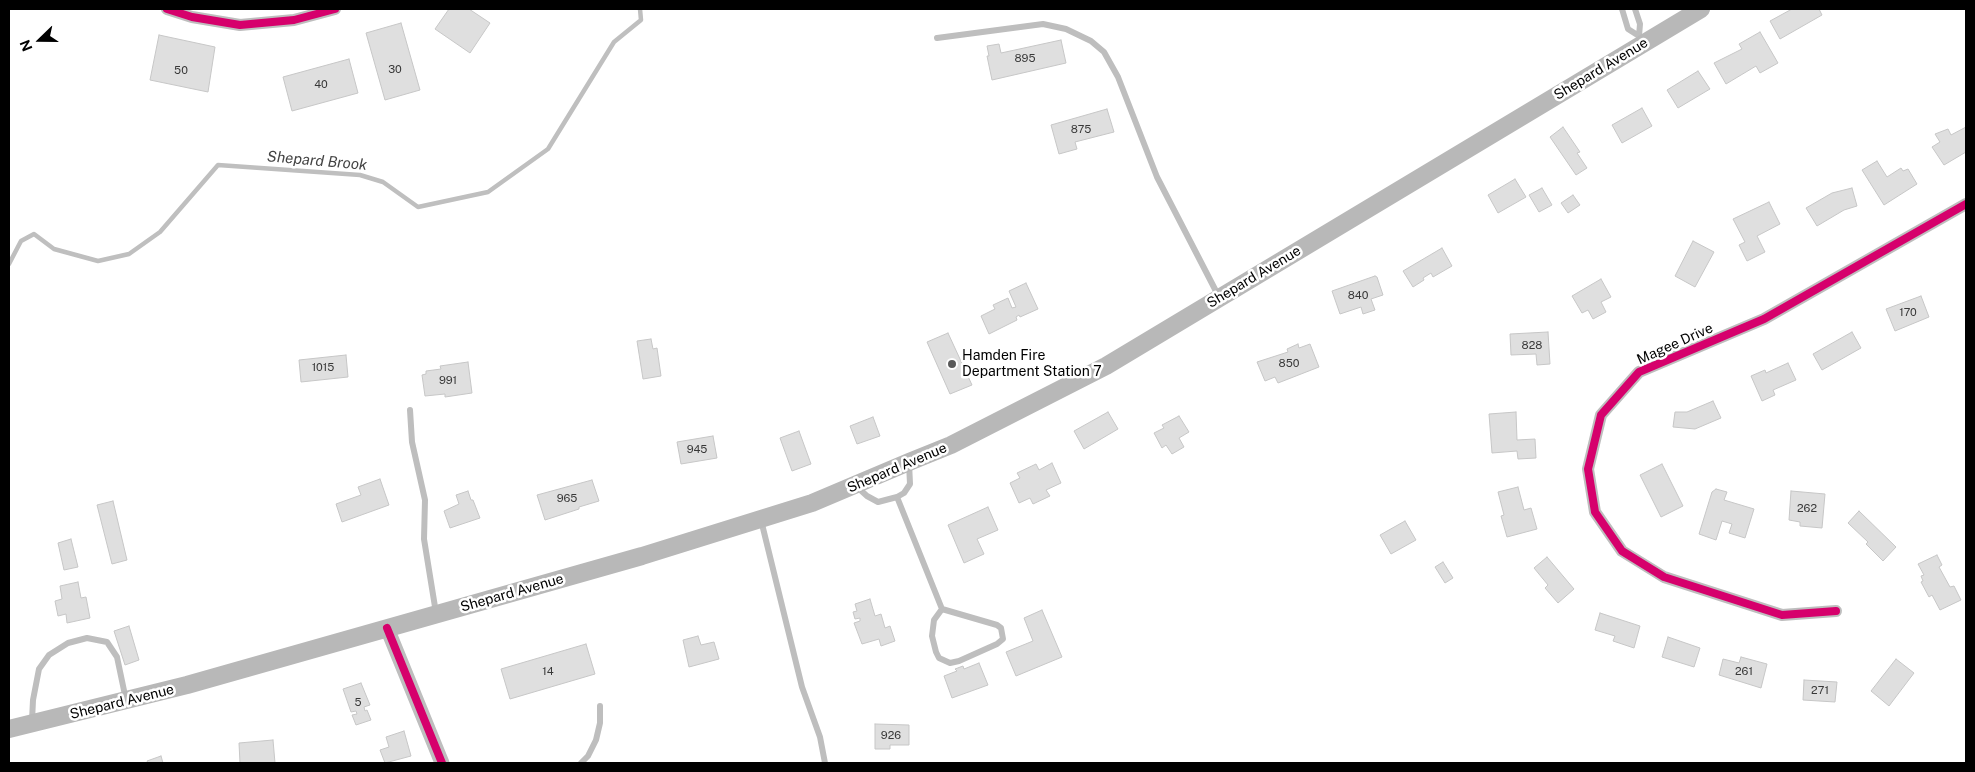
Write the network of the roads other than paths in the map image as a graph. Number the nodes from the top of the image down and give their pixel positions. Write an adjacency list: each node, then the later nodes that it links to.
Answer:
1 (167, 9): 6 (street)
2 (335, 9): 6 (street)
3 (1622, 9): 8 (lane)
4 (1635, 9): 8 (lane)
5 (1701, 9): 8 (main road, Shepard Avenue)
6 (188, 12)
7 (937, 38): 10 (lane)
8 (1641, 40): 10 (main road, Shepard Avenue)
9 (1966, 204): 17 (street, Magee Drive)
10 (1220, 298): 12 (main road, Shepard Avenue)
11 (410, 410): 18 (lane)
12 (909, 462): 13 (main road, Shepard Avenue); 14 (lane)
13 (855, 485): 14 (lane); 15 (main road, Shepard Avenue)
14 (897, 497): 16 (lane)
15 (761, 519): 18 (main road, Shepard Avenue); 26 (lane)
16 (942, 609): 16 (lane)
17 (1836, 611)
18 (437, 614): 19 (main road, Shepard Avenue)
19 (387, 628): 20 (main road, Shepard Avenue); 24 (street)
20 (126, 701): 22 (main road, Shepard Avenue); 22 (lane)
21 (600, 706): 25 (lane)
22 (32, 724): 23 (main road, Shepard Avenue)
23 (9, 729)
24 (442, 763)
25 (581, 763)
26 (825, 763)

